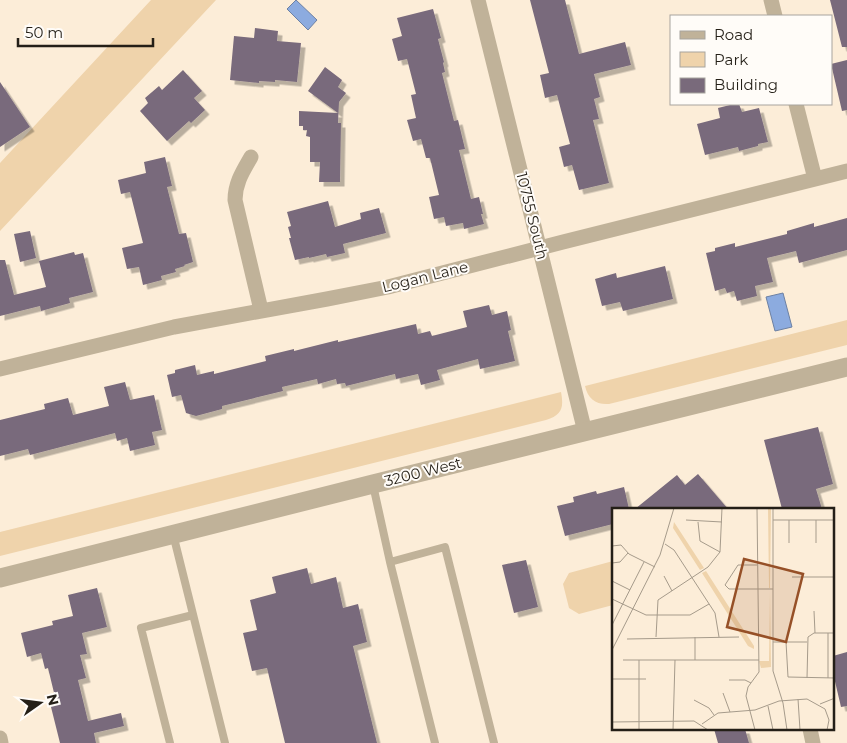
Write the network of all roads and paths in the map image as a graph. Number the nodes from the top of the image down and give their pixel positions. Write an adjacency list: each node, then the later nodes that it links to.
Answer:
1 (478, 0): 8 (street, 10755 South)
2 (771, 0): 3 (street)
3 (775, 15)
4 (796, 105): 7 (street)
5 (251, 157): 9 (street)
6 (847, 171): 7 (street, Logan Lane)
7 (815, 179): 8 (street, Logan Lane)
8 (540, 248): 9 (street, Logan Lane); 12 (street, 10755 South)
9 (262, 310): 11 (street, Logan Lane)
10 (847, 368): 12 (street, 3200 West)
11 (0, 369)
12 (586, 432): 13 (street, 3200 West)
13 (373, 484): 14 (street, 3200 West); 15 (lane)
14 (173, 534): 16 (street, 3200 West); 17 (lane)
15 (390, 562): 23 (lane); 24 (lane)
16 (0, 578)
17 (193, 615): 21 (lane); 22 (lane)
18 (810, 730): 25 (street)
19 (0, 739): 20 (street)
20 (1, 743)
21 (170, 743)
22 (225, 743)
23 (435, 743)
24 (494, 743)
25 (813, 743)

